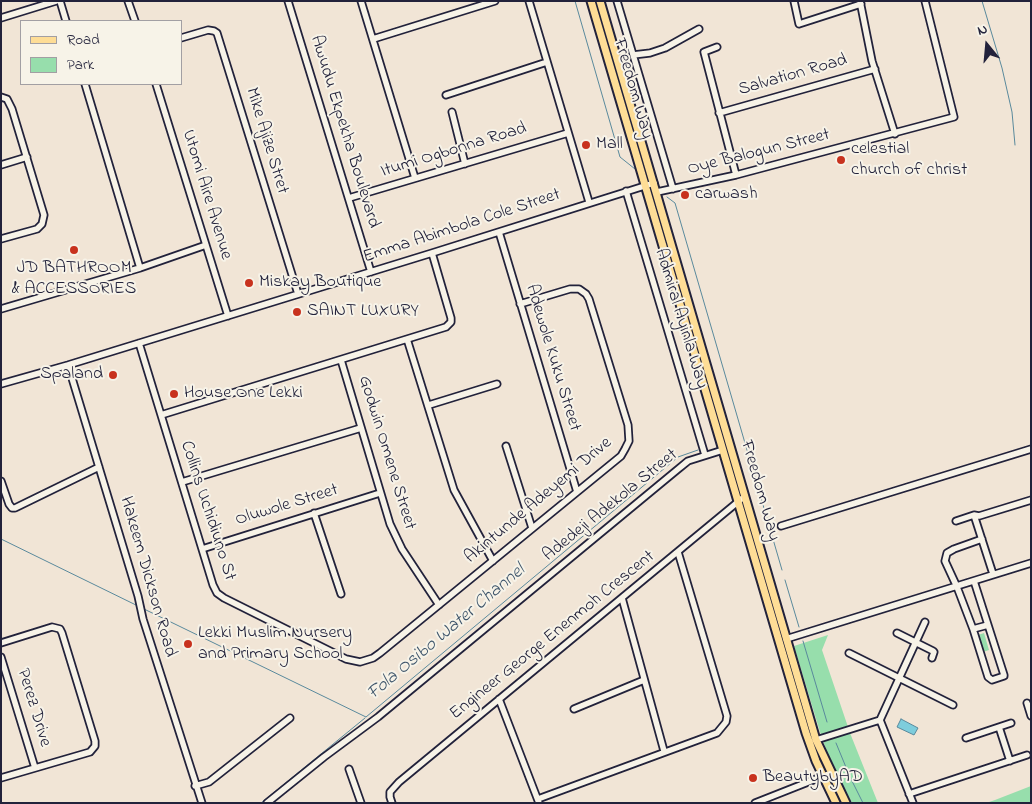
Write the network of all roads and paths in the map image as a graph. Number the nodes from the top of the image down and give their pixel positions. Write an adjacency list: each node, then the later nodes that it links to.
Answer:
1 (56, 1): 14 (street)
2 (60, 1): 15 (street)
3 (128, 1): 16 (street)
4 (288, 1): 42 (street, Awudu Ekpekha Boulevard)
5 (361, 1): 19 (street)
6 (495, 1): 19 (street)
7 (529, 1): 22 (street)
8 (591, 1): 38 (main road, Freedom Way)
9 (600, 1): 37 (main road, Freedom Way)
10 (617, 1): 21 (street)
11 (794, 1): 13 (street)
12 (925, 1): 31 (street, Oye Balogun Street)
13 (861, 3): 23 (street)
14 (1, 18)
15 (66, 20)
16 (136, 20)
17 (700, 29): 21 (street)
18 (182, 38): 50 (street, Mike Ajize Stret)
19 (373, 39): 36 (street)
20 (717, 47): 29 (street)
21 (632, 55): 39 (street)
22 (547, 62): 26 (street); 30 (street)
23 (875, 69): 29 (street, Salvation Road); 31 (street)
24 (84, 85): 48 (street)
25 (156, 85): 46 (street, Utomi Aire Avenue)
26 (446, 95)
27 (1, 97): 32 (street)
28 (452, 112): 33 (street)
29 (719, 113): 35 (street)
30 (568, 132): 33 (street, Itumi Ogbonna Road); 43 (street)
31 (894, 134): 35 (street, Oye Balogun Street)
32 (28, 158): 34 (street); 45 (street)
33 (465, 164): 36 (street, Itumi Ogbonna Road)
34 (1, 166)
35 (736, 175): 39 (street, Oye Balogun Street)
36 (415, 178): 42 (street, Itumi Ogbonna Road)
37 (654, 183): 38 (street); 41 (main road, Freedom Way)
38 (645, 186): 40 (street, Emma Abimbola Cole Street); 65 (main road, Freedom Way)
39 (673, 189): 41 (street, Oye Balogun Street)
40 (626, 191): 43 (street, Emma Abimbola Cole Street); 66 (street, Admiral Ayinla Way)
41 (657, 192): 72 (main road, Freedom Way)
42 (349, 198): 49 (street, Awudu Ekpekha Boulevard)
43 (589, 202): 44 (street, Emma Abimbola Cole Street)
44 (499, 232): 47 (street, Emma Abimbola Cole Street); 51 (street, Adewole Kuku Street)
45 (1, 239)
46 (206, 245): 48 (street); 53 (street, Utomi Aire Avenue)
47 (432, 253): 49 (street, Emma Abimbola Cole Street); 54 (street)
48 (140, 268): 52 (street)
49 (371, 272): 50 (street, Emma Abimbola Cole Street)
50 (298, 294): 53 (street, Emma Abimbola Cole Street)
51 (520, 304): 70 (street, Adewole Kuku Street); 70 (street, Akintunde Adeyemi Drive)
52 (1, 309)
53 (228, 316): 55 (street, Emma Abimbola Cole Street)
54 (407, 339): 56 (street); 60 (street)
55 (139, 343): 57 (street, Emma Abimbola Cole Street); 61 (street, Collins Uchidiuno St)
56 (341, 360): 61 (street); 62 (street, Godwin Omene Street)
57 (68, 365): 58 (street, Emma Abimbola Cole Street); 67 (street, Hakeem Dickson Road)
58 (1, 384)
59 (497, 384): 60 (street)
60 (429, 405): 83 (street)
61 (161, 415): 69 (street, Collins Uchidiuno St)
62 (361, 428): 69 (street); 71 (street, Godwin Omene Street)
63 (506, 446): 79 (street)
64 (1031, 449): 78 (street)
65 (723, 450): 66 (street, Adedeji Adekola Street); 74 (main road, Freedom Way)
66 (705, 455): 128 (street, Adedeji Adekola Street)
67 (99, 467): 68 (street); 123 (street, Hakeem Dickson Road)
68 (1, 481)
69 (182, 482): 81 (street, Collins Uchidiuno St)
70 (577, 492): 79 (street, Akintunde Adeyemi Drive)
71 (380, 493): 75 (street, Oluwole Street); 90 (street, Godwin Omene Street)
72 (745, 496): 74 (street, Engineer George Enenmoh Crescent); 95 (main road, Freedom Way)
73 (1031, 500): 76 (street)
74 (738, 504): 82 (street, Engineer George Enenmoh Crescent); 121 (main road, Freedom Way)
75 (314, 513): 81 (street, Oluwole Street); 88 (street)
76 (974, 515): 77 (street); 80 (street)
77 (956, 521)
78 (781, 526)
79 (532, 528): 83 (street, Akintunde Adeyemi Drive)
80 (982, 539): 85 (street); 87 (street)
81 (202, 549): 101 (street, Collins Uchidiuno St)
82 (678, 552): 89 (street, Engineer George Enenmoh Crescent); 115 (street)
83 (493, 561): 90 (street, Akintunde Adeyemi Drive)
84 (1031, 563): 85 (street)
85 (993, 574): 86 (street)
86 (974, 581): 87 (street); 92 (street)
87 (957, 587): 93 (street); 95 (street)
88 (341, 594)
89 (622, 598): 103 (street); 104 (street, Engineer George Enenmoh Crescent)
90 (439, 604): 101 (street, Akintunde Adeyemi Drive)
91 (924, 622): 97 (street)
92 (988, 626): 93 (street); 93 (street)
93 (973, 629)
94 (898, 633): 97 (street)
95 (786, 639): 114 (main road, Freedom Way)
96 (1, 642): 118 (street)
97 (916, 642): 100 (street); 102 (street)
98 (849, 653): 102 (street)
99 (1, 657): 118 (street, Perez Drive)
100 (932, 658)
101 (360, 662)
102 (899, 678): 106 (street); 110 (street)
103 (644, 680): 107 (street); 115 (street)
104 (499, 699): 126 (street); 130 (street, Engineer George Enenmoh Crescent)
105 (1026, 703): 108 (street)
106 (953, 705)
107 (574, 709)
108 (1031, 716)
109 (290, 718): 123 (street)
110 (880, 720): 114 (street); 124 (street)
111 (1011, 723): 112 (street)
112 (999, 726): 113 (street); 117 (street)
113 (966, 738)
114 (816, 740): 120 (main road, Freedom Way)
115 (664, 752): 126 (street)
116 (1027, 755): 117 (street)
117 (1010, 760): 124 (street)
118 (35, 768): 122 (street)
119 (349, 769): 129 (street)
120 (831, 773): 121 (street); 133 (main road, Freedom Way)
121 (823, 776): 131 (street); 132 (main road, Freedom Way)
122 (1, 778)
123 (195, 786): 125 (street, Hakeem Dickson Road)
124 (909, 794): 134 (street)
125 (198, 799): 127 (street, Hakeem Dickson Road)
126 (539, 801)
127 (202, 803)
128 (267, 803)
129 (361, 803)
130 (392, 803)
131 (755, 803)
132 (836, 803)
133 (846, 803)
134 (912, 803)

